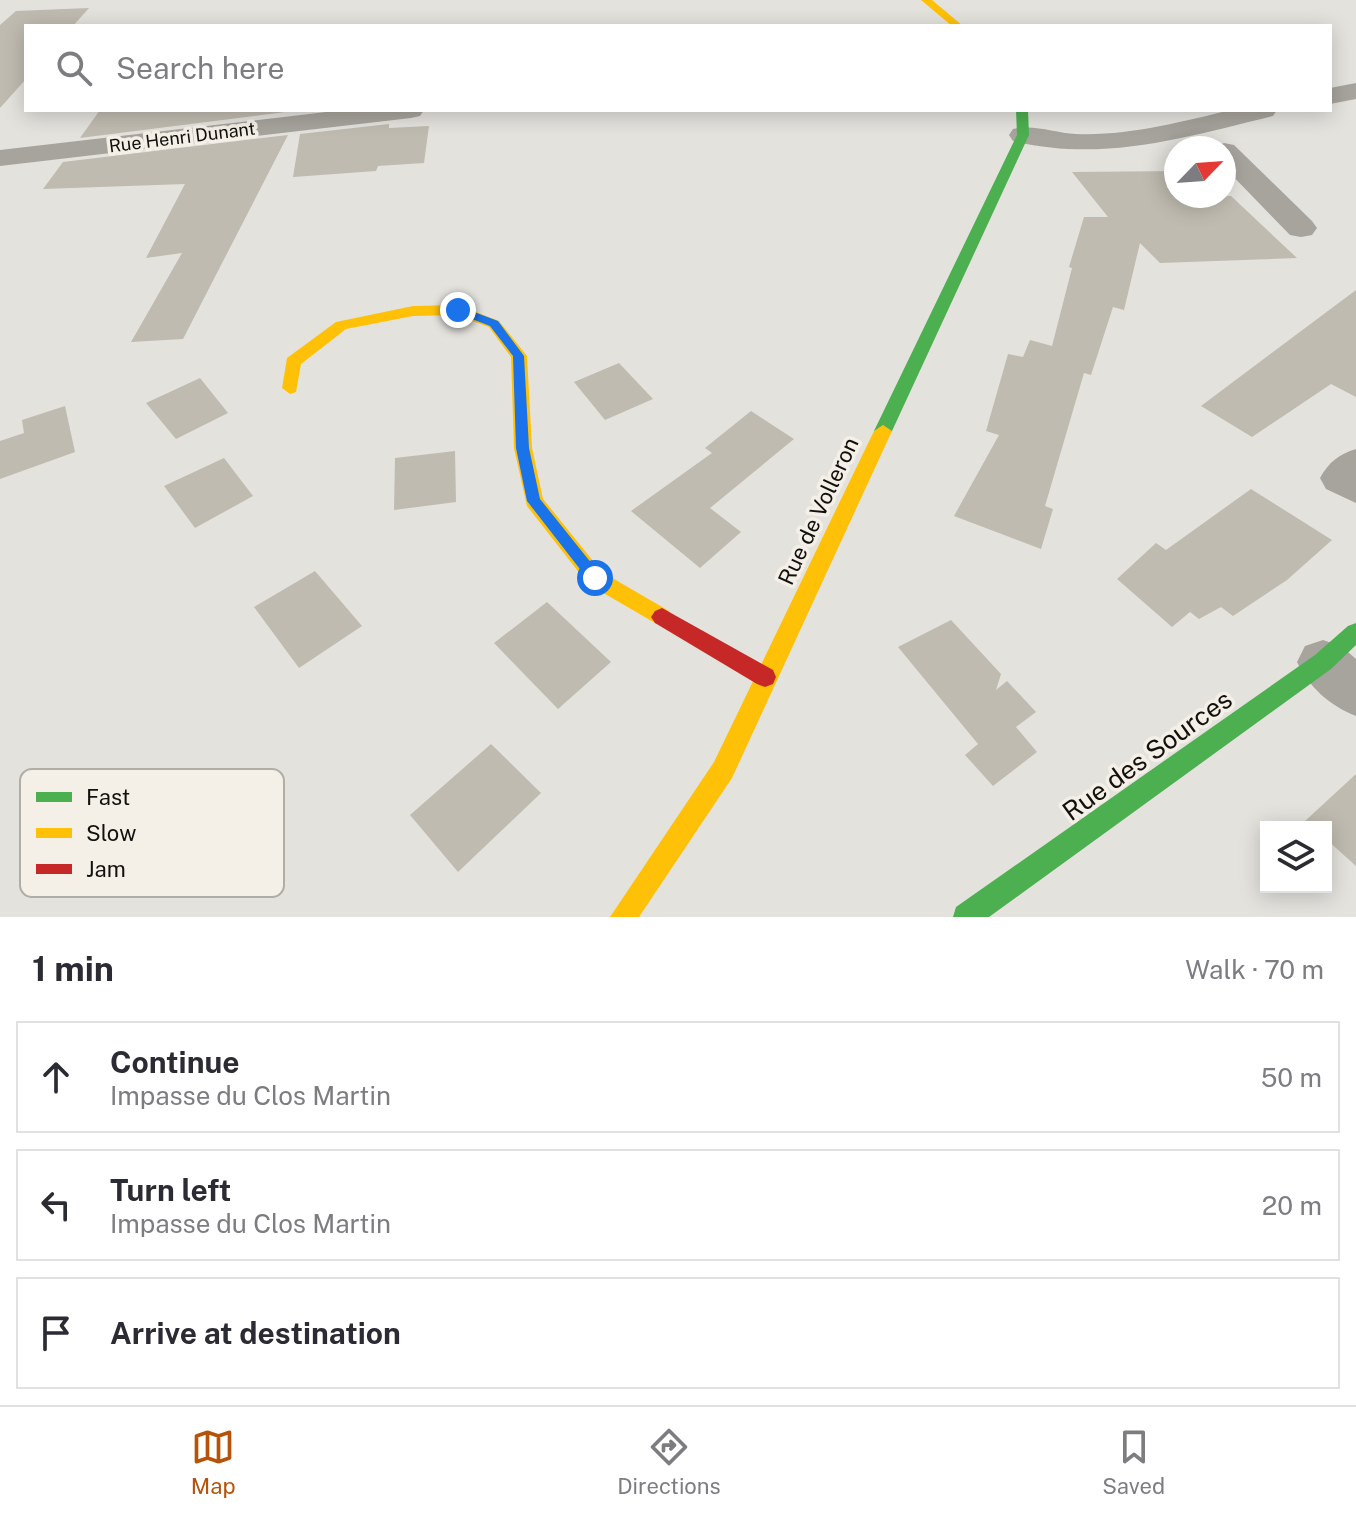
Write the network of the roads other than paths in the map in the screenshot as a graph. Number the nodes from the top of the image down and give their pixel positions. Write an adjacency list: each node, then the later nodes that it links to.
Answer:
1 (926, 0): 2 (street)
2 (956, 24)
3 (1356, 91): 4 (street)
4 (1332, 96)
5 (394, 112): 10 (street, Rue Henri Dunant)
6 (1255, 112): 8 (street)
7 (1023, 122): 8 (street); 17 (street, Rue de Volleron)
8 (1198, 125): 9 (street)
9 (1209, 136)
10 (0, 158)
11 (1236, 164): 12 (street)
12 (1301, 228)
13 (290, 388): 17 (street)
14 (1356, 464): 15 (street)
15 (1356, 487)
16 (1345, 662): 19 (street, Rue des Sources)
17 (765, 677): 18 (street, Rue de Volleron)
18 (623, 917)
19 (966, 917)

